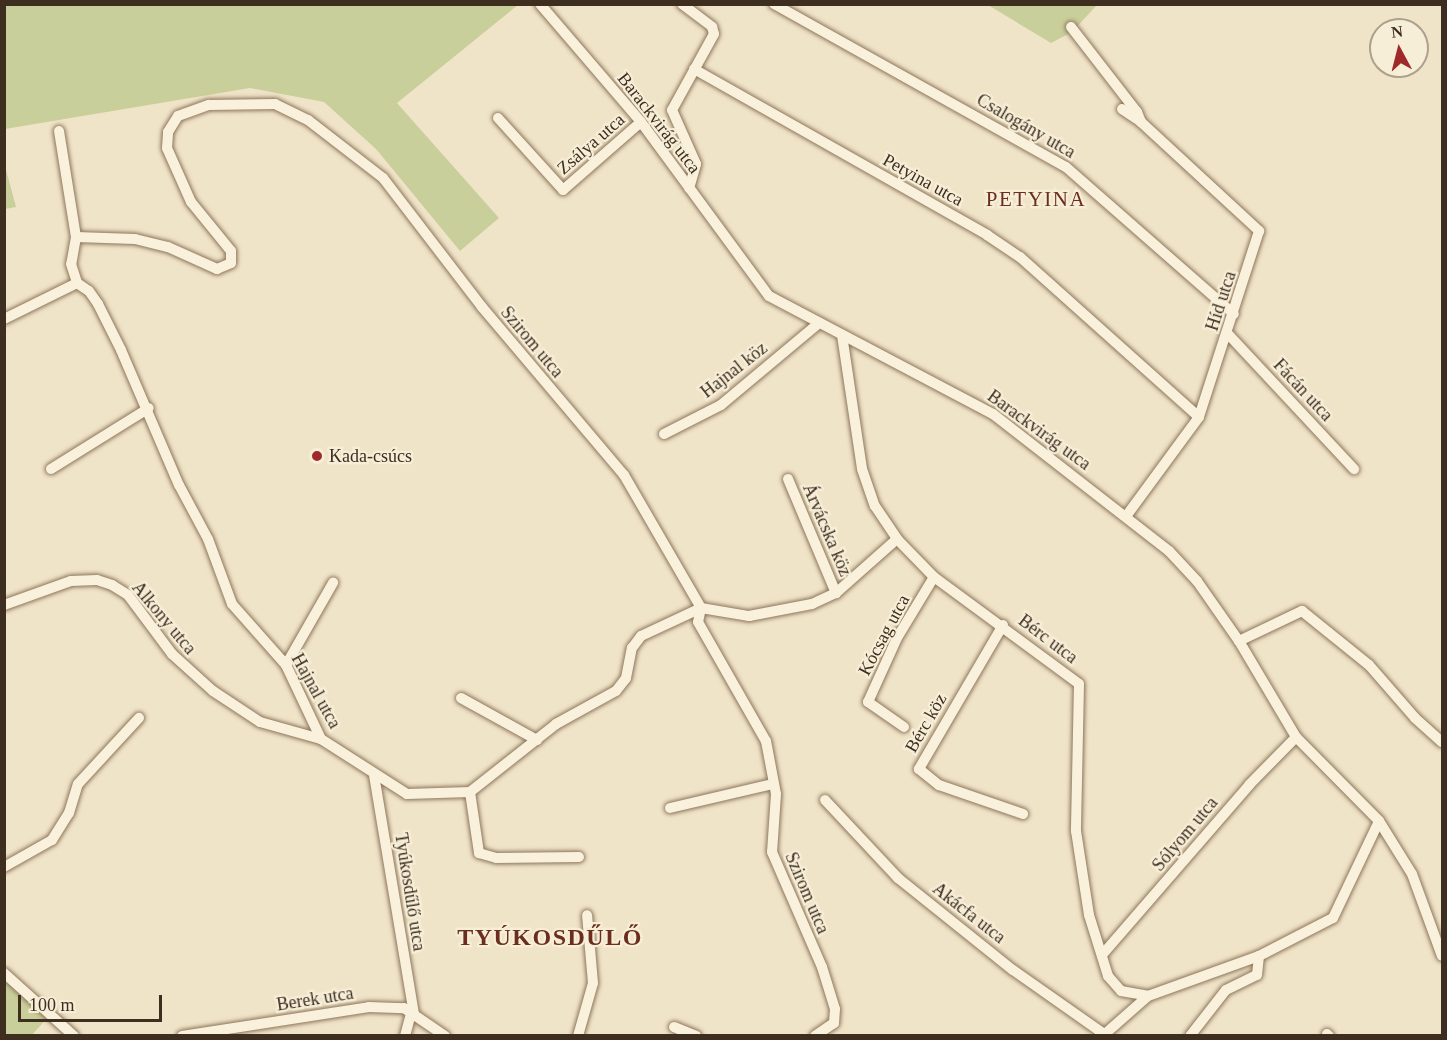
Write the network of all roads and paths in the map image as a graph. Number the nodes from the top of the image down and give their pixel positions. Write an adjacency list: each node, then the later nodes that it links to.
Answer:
1 (540, 4): 8 (street, Barackvirág utca)
2 (682, 4): 5 (street)
3 (774, 4): 14 (street, Csalogány utca)
4 (1071, 27): 9 (street, Híd utca)
5 (694, 69): 11 (street); 20 (street, Petyina utca)
6 (1122, 109): 9 (street, Híd utca)
7 (498, 118): 8 (street, Zsálya utca)
8 (641, 122): 11 (street, Barackvirág utca)
9 (1141, 122): 14 (street, Híd utca)
10 (59, 131): 12 (street)
11 (689, 188): 16 (street, Barackvirág utca)
12 (76, 237): 13 (street); 31 (street, Szirom utca)
13 (77, 283): 15 (street); 19 (street, Hajnal utca)
14 (1234, 314): 17 (street, Híd utca)
15 (4, 319)
16 (819, 323): 18 (street, Barackvirág utca); 21 (street, Hajnal köz)
17 (1228, 334): 20 (street, Híd utca); 23 (street, Fácán utca)
18 (842, 335): 25 (street, Barackvirág utca); 26 (street, Bérc utca)
19 (148, 408): 22 (street); 34 (street, Hajnal utca)
20 (1199, 417): 25 (street, Híd utca)
21 (664, 434)
22 (51, 469)
23 (1354, 469)
24 (788, 479): 29 (street, Árvácska köz)
25 (1127, 515): 33 (street, Barackvirág utca)
26 (897, 538): 27 (street, Bérc utca); 29 (street)
27 (934, 577): 32 (street, Bérc utca); 37 (street, Kócsag utca)
28 (333, 583): 34 (street)
29 (836, 594): 31 (street)
30 (4, 605): 39 (street, Alkony utca)
31 (701, 608): 40 (street); 43 (street, Szirom utca)
32 (1003, 626): 47 (street, Bérc köz); 52 (street, Bérc utca)
33 (1239, 641): 38 (street, Barackvirág utca); 41 (street)
34 (286, 666): 39 (street, Hajnal utca)
35 (461, 698): 40 (street)
36 (139, 718): 50 (street)
37 (904, 727)
38 (1296, 737): 48 (street, Barackvirág utca); 52 (street, Sólyom utca)
39 (321, 739): 42 (street, Hajnal utca)
40 (537, 740): 44 (street)
41 (1443, 742)
42 (374, 775): 44 (street, Hajnal utca); 57 (street, Tyúkosdűlő utca)
43 (773, 784): 46 (street); 66 (street, Szirom utca)
44 (470, 792): 49 (street)
45 (825, 800): 59 (street, Akácfa utca)
46 (670, 808)
47 (1023, 814)
48 (1379, 821): 53 (street); 54 (street, Barackvirág utca)
49 (579, 856)
50 (4, 867)
51 (588, 915): 64 (street)
52 (1102, 955): 56 (street, Bérc utca)
53 (1259, 956): 56 (street); 67 (street)
54 (1443, 956)
55 (4, 973): 60 (street)
56 (1148, 996): 59 (street)
57 (413, 1014): 61 (street, Berek utca); 62 (street, Tyúkosdűlő utca); 63 (street, Berek utca)
58 (674, 1027): 65 (street)
59 (1107, 1034)
60 (74, 1035)
61 (182, 1035)
62 (405, 1035)
63 (445, 1035)
64 (578, 1035)
65 (696, 1035)
66 (815, 1035)
67 (1190, 1035)

